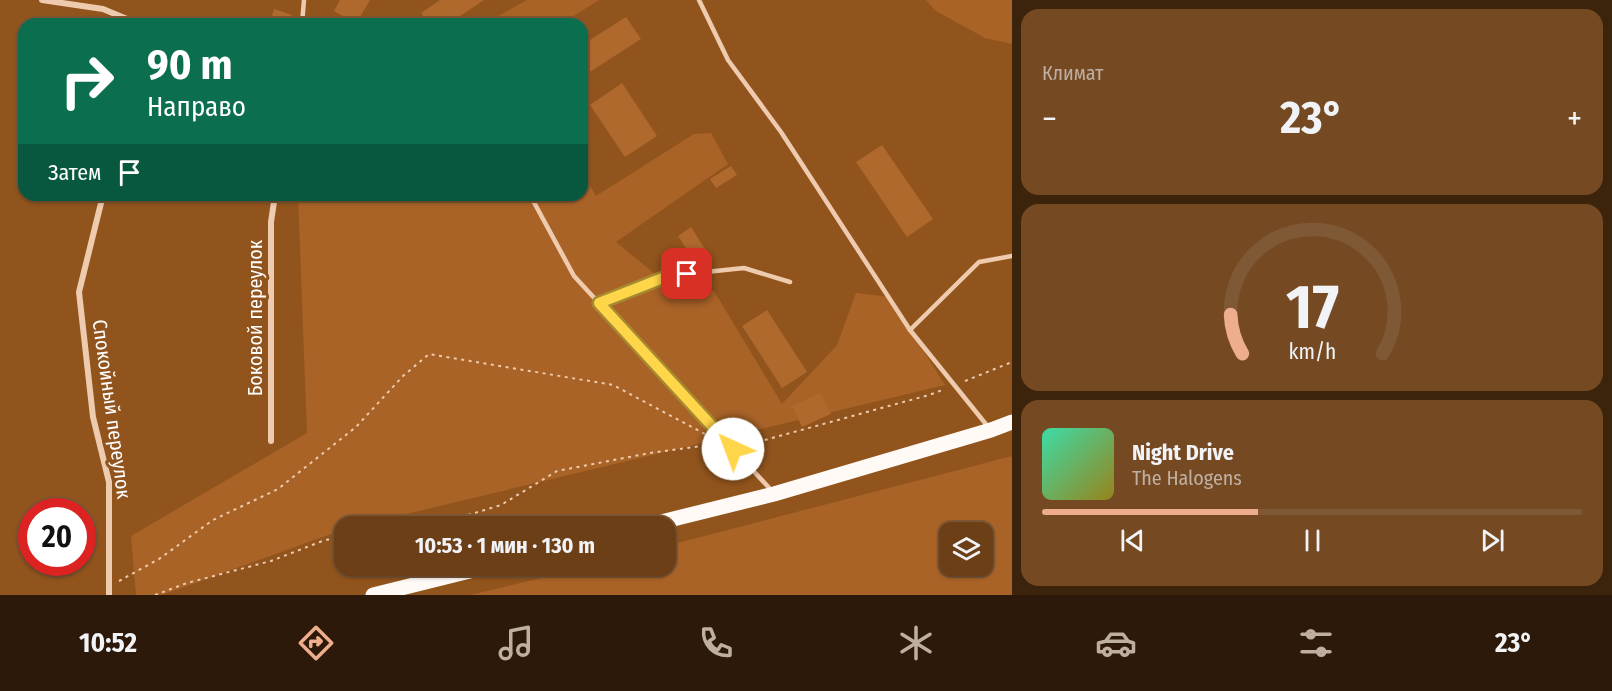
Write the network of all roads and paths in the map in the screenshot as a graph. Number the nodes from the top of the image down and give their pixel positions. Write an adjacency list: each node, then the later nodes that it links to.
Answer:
1 (42, 0): 4 (street)
2 (304, 0): 5 (lane)
3 (699, 0): 12 (lane)
4 (125, 18)
5 (302, 18)
6 (102, 201): 24 (street, Спокойный переулок)
7 (274, 201): 17 (street, Боковой переулок)
8 (533, 201): 11 (lane)
9 (1012, 256): 12 (lane)
10 (790, 282): 11 (lane)
11 (599, 303): 18 (lane)
12 (910, 330): 14 (lane)
13 (1012, 362): 14 (path)
14 (955, 386): 16 (lane); 18 (path)
15 (1012, 422): 16 (main road)
16 (991, 430): 19 (main road)
17 (271, 441)
18 (733, 449): 19 (lane)
19 (774, 494): 21 (main road)
20 (465, 516): 24 (path)
21 (676, 518)
22 (334, 539): 26 (path)
23 (450, 576): 27 (main road)
24 (110, 586): 25 (street, Спокойный переулок)
25 (110, 595)
26 (155, 595)
27 (373, 595)

